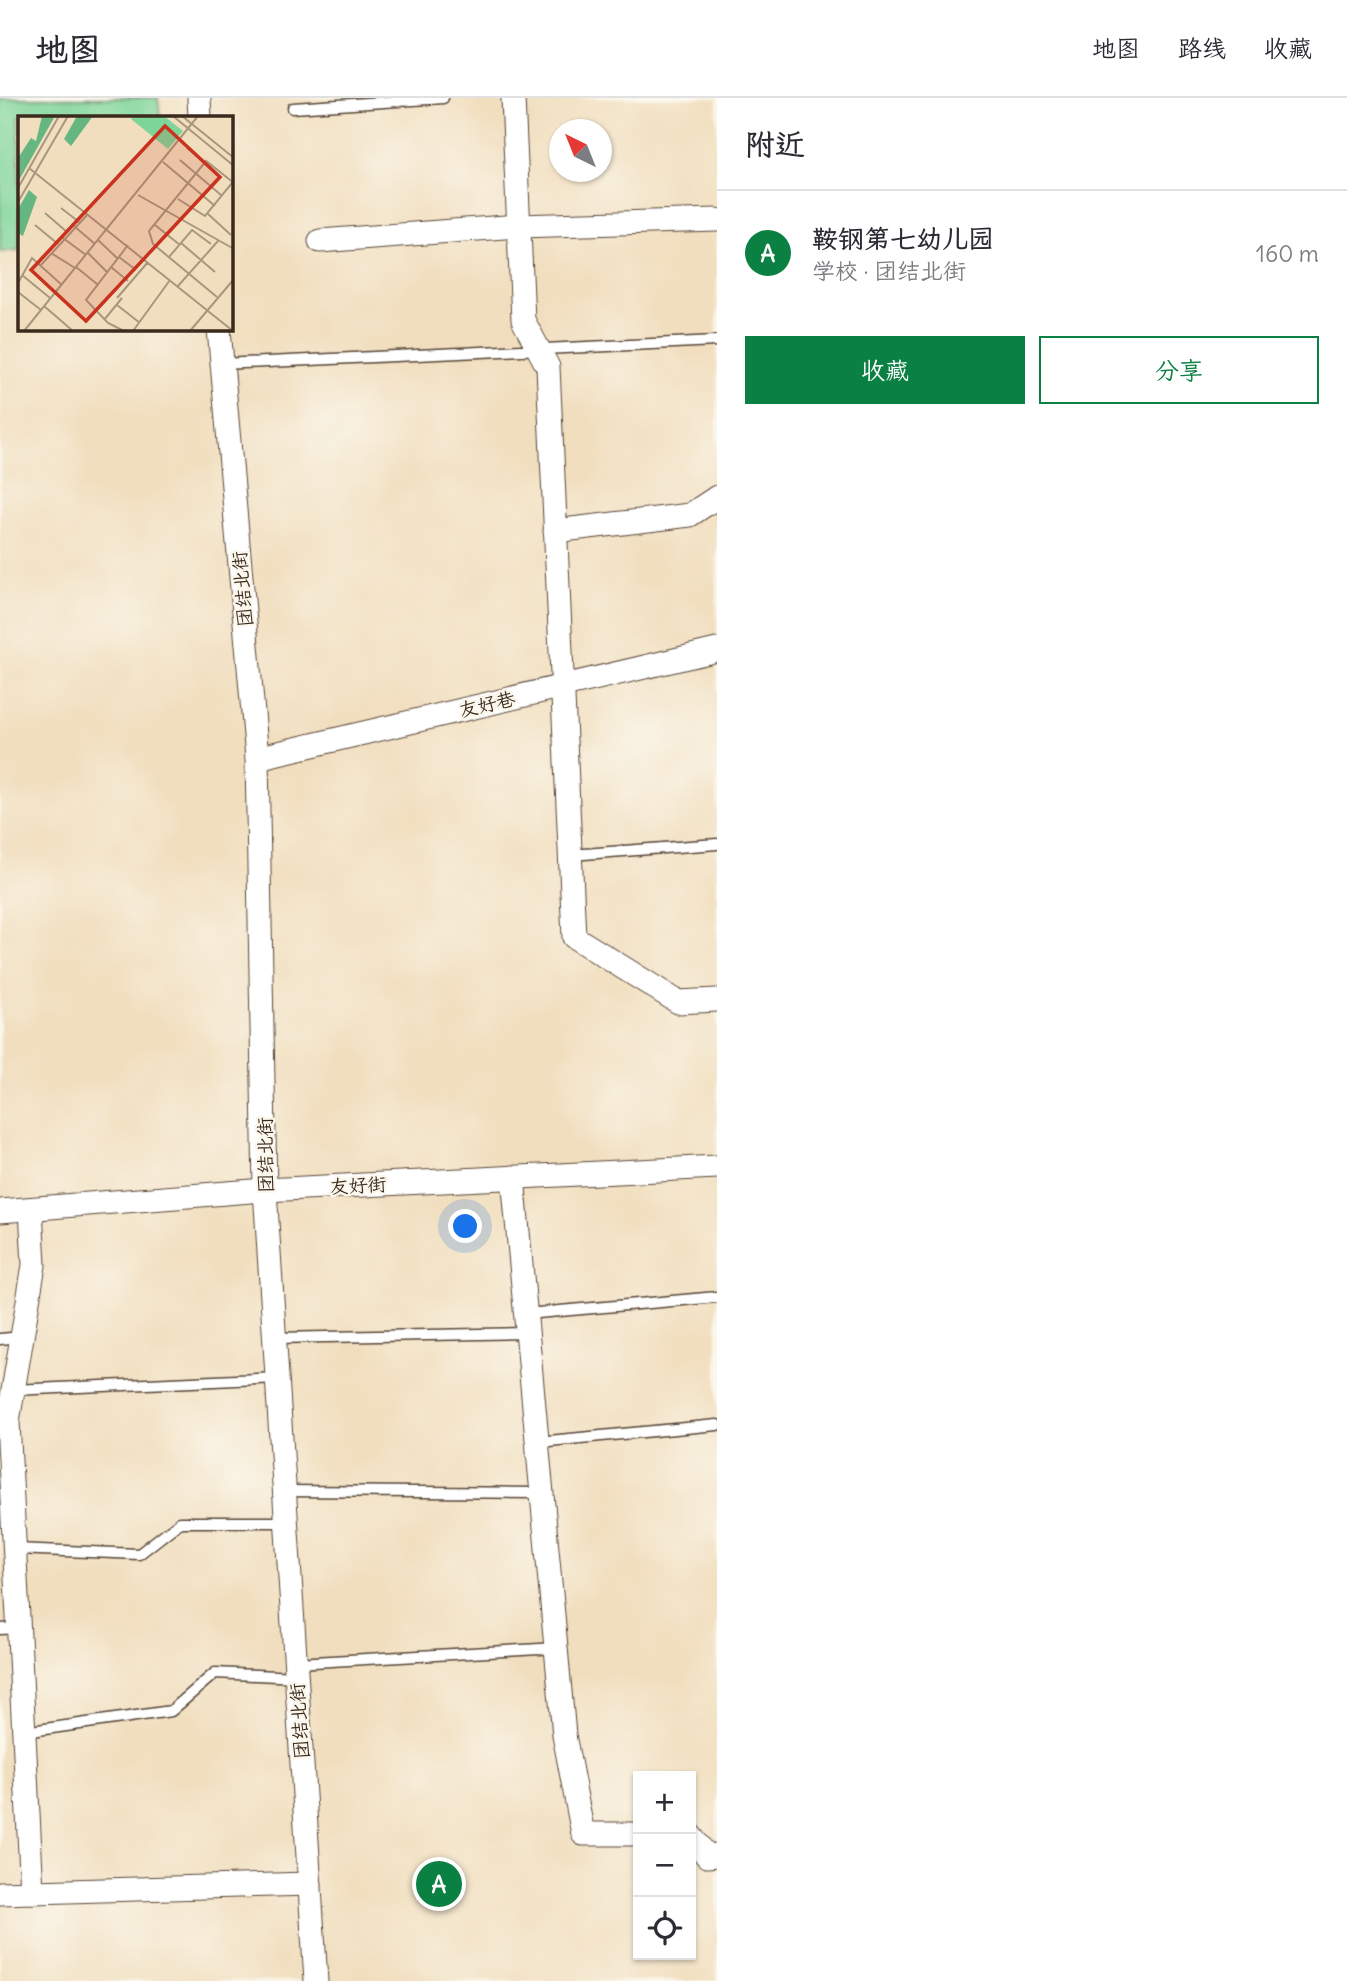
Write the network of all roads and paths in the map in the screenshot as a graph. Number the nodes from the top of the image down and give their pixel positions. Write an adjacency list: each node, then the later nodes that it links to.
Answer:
1 (199, 98): 5 (street)
2 (443, 98): 4 (lane)
3 (513, 98): 7 (street)
4 (293, 108)
5 (200, 116)
6 (717, 220): 7 (street)
7 (519, 226): 8 (street); 11 (street)
8 (320, 241)
9 (219, 331): 12 (street, 团结北街)
10 (717, 341): 11 (lane)
11 (538, 349): 12 (lane); 14 (street)
12 (222, 364): 17 (street, 团结北街)
13 (717, 497): 14 (street)
14 (555, 531): 16 (street)
15 (717, 650): 16 (street, 友好巷)
16 (563, 686): 17 (street, 友好巷); 19 (street)
17 (257, 758): 23 (street, 团结北街)
18 (717, 844): 19 (lane)
19 (570, 855): 20 (street)
20 (717, 1000)
21 (717, 1167): 22 (street, 友好街)
22 (513, 1177): 23 (street, 友好街); 27 (street)
23 (265, 1190): 24 (street, 友好街); 29 (street, 团结北街)
24 (31, 1209): 25 (street, 友好街); 28 (street)
25 (0, 1212)
26 (717, 1297): 27 (lane)
27 (527, 1323): 29 (lane); 33 (street)
28 (11, 1338): 31 (street)
29 (275, 1338): 30 (street, 团结北街)
30 (278, 1378): 31 (lane); 35 (street, 团结北街)
31 (13, 1390): 34 (street)
32 (717, 1425): 33 (lane)
33 (538, 1442): 36 (street)
34 (6, 1477): 38 (street)
35 (285, 1491): 36 (lane); 37 (street, 团结北街)
36 (543, 1493): 40 (street)
37 (287, 1522): 38 (lane); 41 (street, 团结北街)
38 (15, 1549): 39 (street)
39 (10, 1628): 42 (street)
40 (557, 1648): 41 (lane); 43 (street)
41 (296, 1670): 42 (lane); 46 (street, 团结北街)
42 (24, 1732): 47 (street)
43 (633, 1833)
44 (696, 1842): 45 (street)
45 (717, 1855)
46 (310, 1884): 47 (street); 49 (street, 团结北街)
47 (32, 1892): 48 (street)
48 (0, 1893)
49 (316, 1981)

